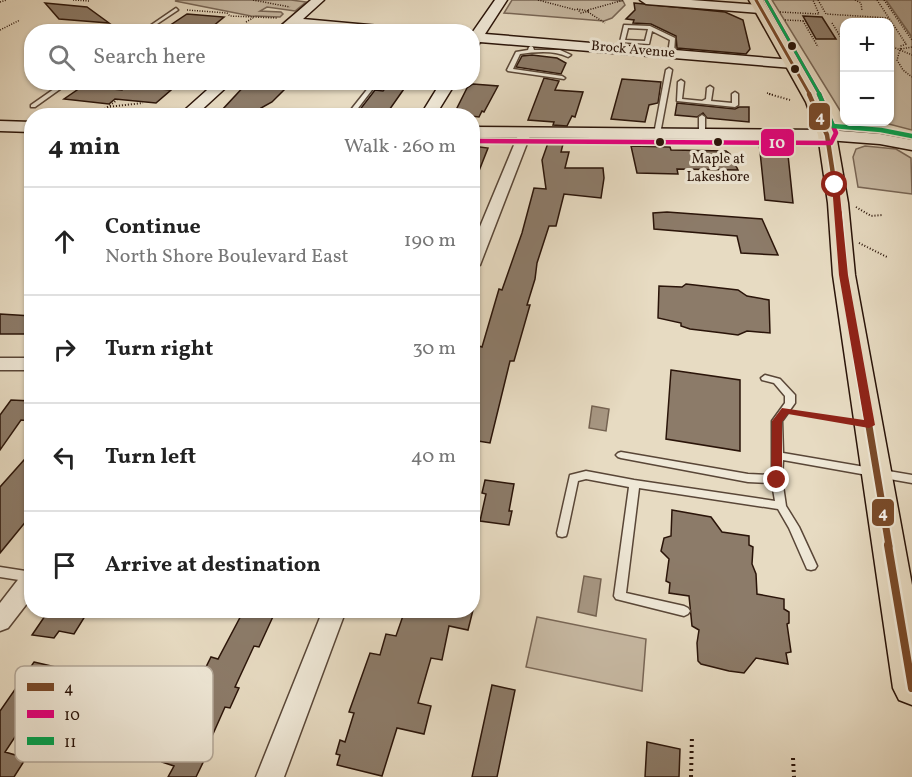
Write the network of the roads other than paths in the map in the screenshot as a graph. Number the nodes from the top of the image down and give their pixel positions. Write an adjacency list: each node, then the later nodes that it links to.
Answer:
1 (318, 0): 6 (street)
2 (501, 0): 11 (street)
3 (646, 0): 4 (street)
4 (763, 7): 17 (main road)
5 (176, 9): 7 (lane)
6 (299, 16): 8 (street); 9 (street)
7 (154, 24)
8 (290, 24)
9 (350, 24)
10 (651, 28): 14 (lane); 14 (lane); 15 (lane)
11 (480, 31)
12 (480, 41): 13 (street, Brock Avenue)
13 (532, 46): 14 (street, Brock Avenue); 16 (lane); 19 (lane)
14 (646, 47): 15 (street, Brock Avenue)
15 (671, 53): 17 (street, Brock Avenue)
16 (568, 55)
17 (793, 64): 39 (main road)
18 (669, 70): 37 (lane)
19 (562, 78)
20 (681, 81): 27 (lane)
21 (710, 88): 27 (lane)
22 (56, 90): 28 (lane)
23 (216, 90): 29 (street)
24 (370, 90): 30 (lane)
25 (444, 90): 31 (street)
26 (735, 94): 27 (lane)
27 (704, 103)
28 (33, 106)
29 (194, 108)
30 (355, 108)
31 (432, 108)
32 (702, 117): 38 (lane)
33 (1, 127): 34 (street)
34 (24, 127)
35 (480, 132): 36 (street)
36 (525, 134): 37 (street); 41 (street)
37 (657, 134): 38 (street)
38 (702, 135): 39 (street)
39 (826, 135): 40 (street); 47 (main road)
40 (912, 145)
41 (480, 245)
42 (0, 364): 43 (street)
43 (24, 364)
44 (765, 378): 46 (lane)
45 (621, 455): 49 (lane)
46 (778, 456): 47 (lane); 49 (lane)
47 (878, 473): 48 (lane); 60 (main road)
48 (912, 479)
49 (777, 480): 51 (lane)
50 (634, 484): 51 (lane); 52 (lane); 57 (lane)
51 (781, 506): 53 (lane)
52 (562, 533)
53 (812, 566)
54 (0, 572): 55 (lane)
55 (24, 576)
56 (24, 589): 59 (street)
57 (684, 611)
58 (332, 618): 61 (street)
59 (0, 621)
60 (912, 688)
61 (270, 777)

